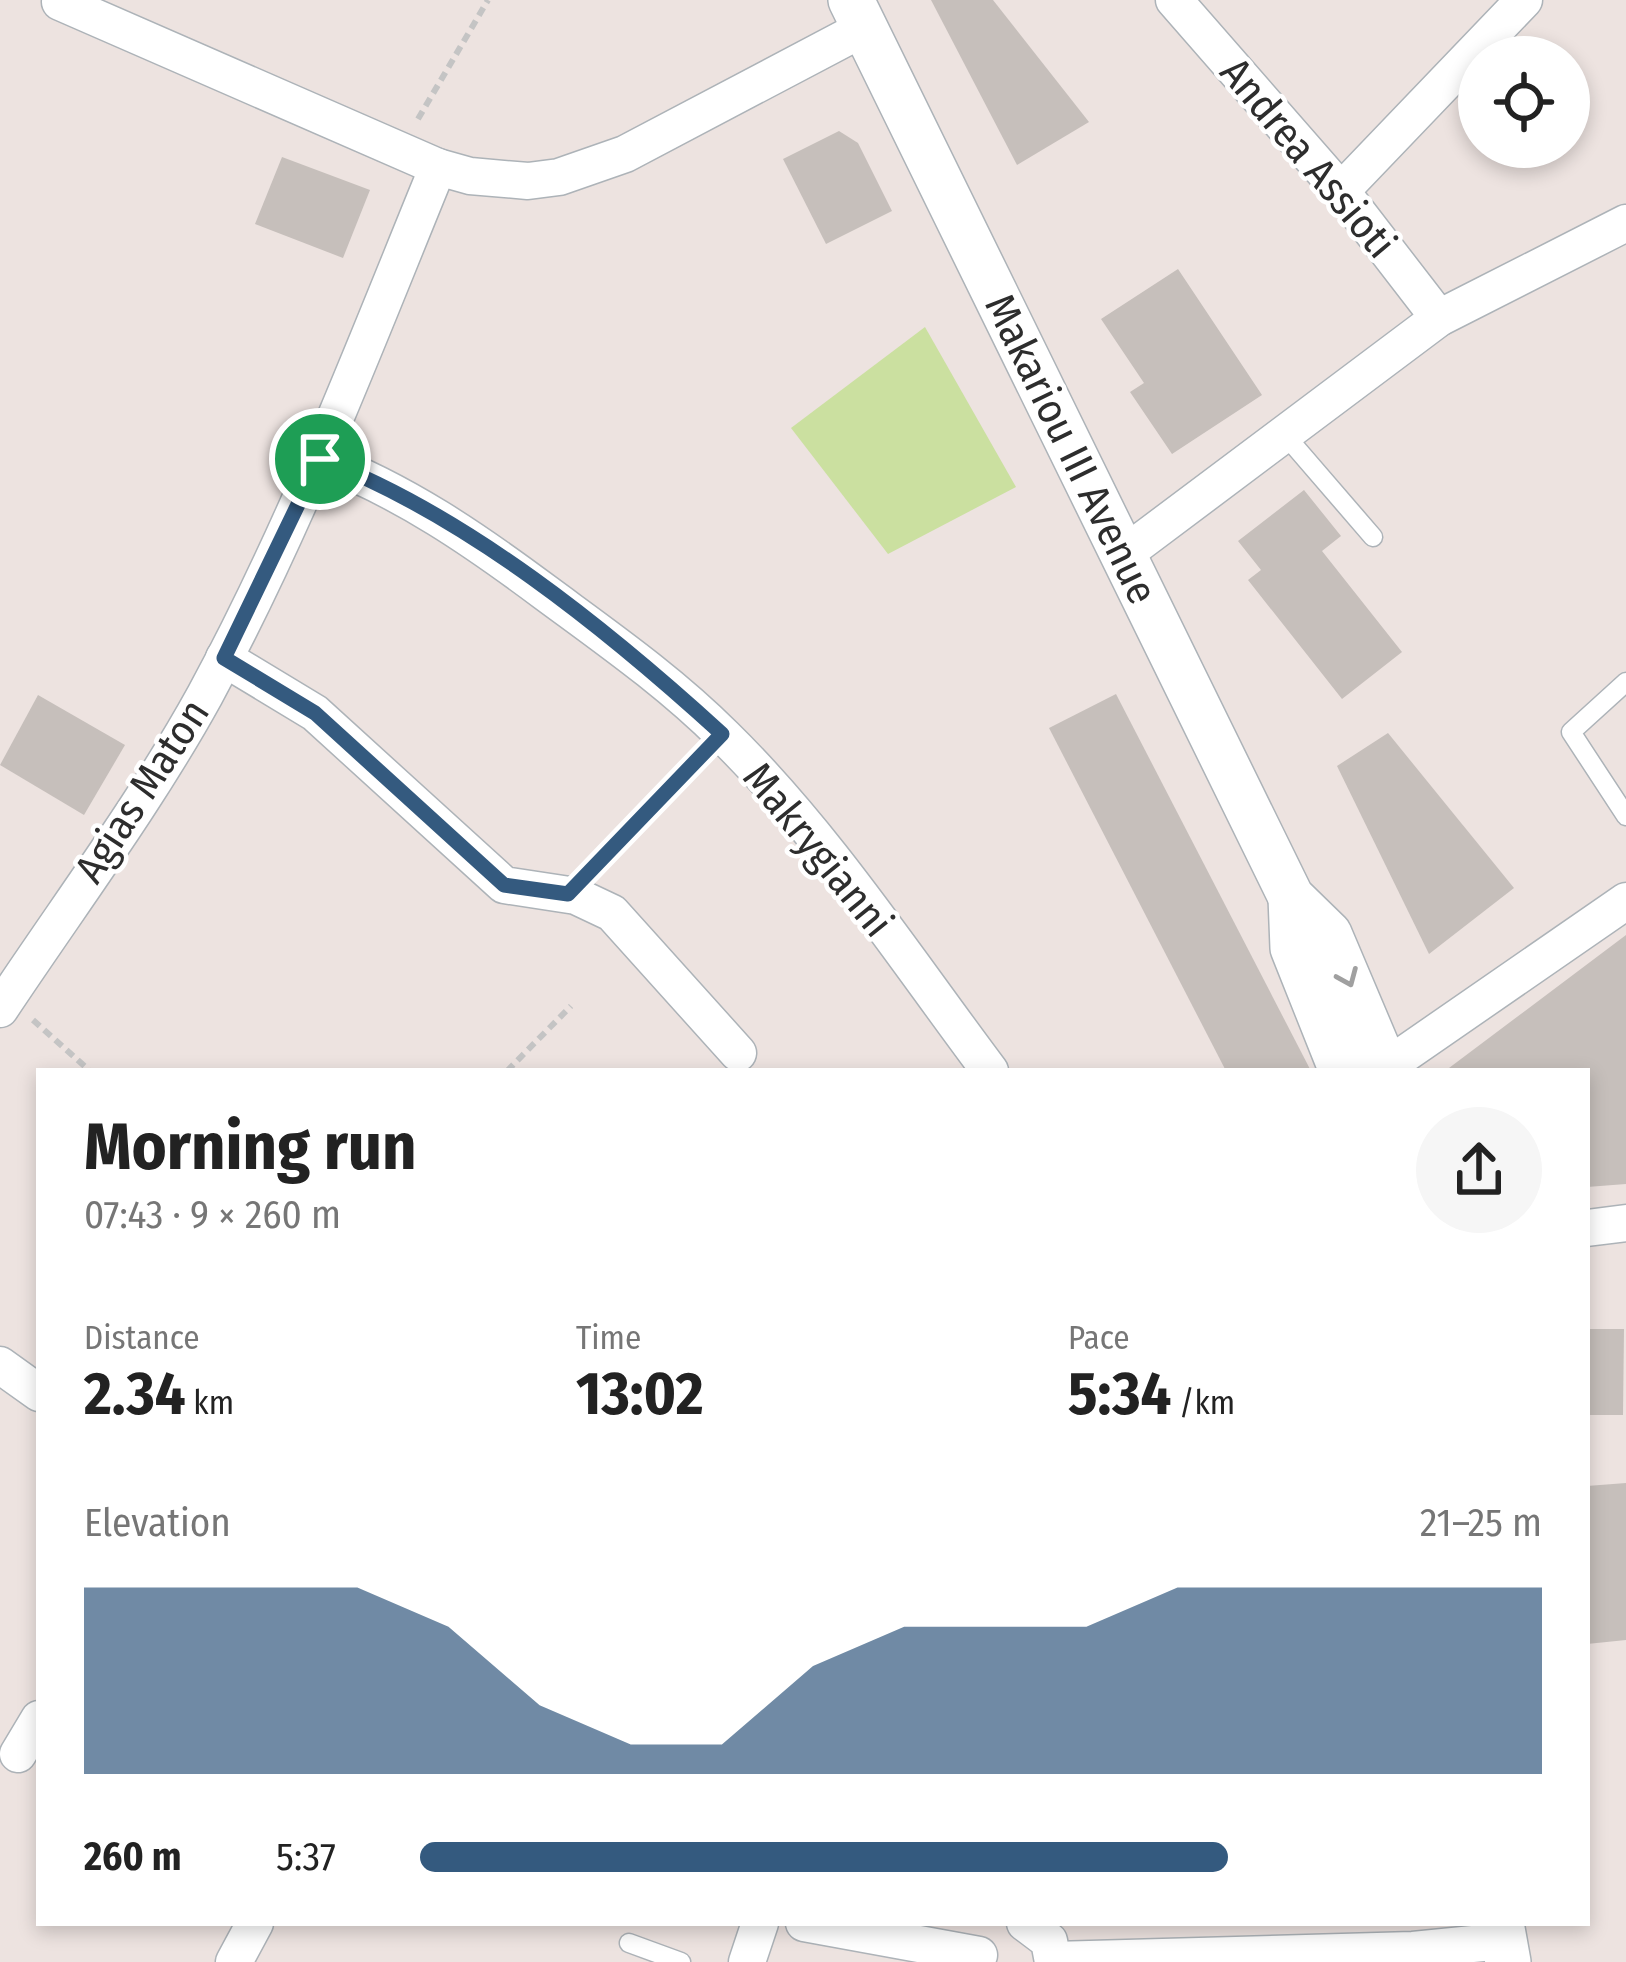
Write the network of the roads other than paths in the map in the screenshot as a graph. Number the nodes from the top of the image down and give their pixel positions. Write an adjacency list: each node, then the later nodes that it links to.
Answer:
1 (1174, 0): 6 (street, Andrea Assioti)
2 (1524, 0): 6 (street)
3 (60, 2): 5 (street)
4 (859, 13): 5 (street); 12 (street, Makariou III Avenue)
5 (438, 167): 10 (street, Agias Maton)
6 (1341, 191): 8 (street, Andrea Assioti)
7 (1626, 223): 8 (street)
8 (1439, 318): 9 (street)
9 (1285, 435): 11 (lane); 12 (street)
10 (320, 459): 13 (street, Agias Maton); 19 (street, Makrygianni)
11 (1372, 537)
12 (1123, 555): 20 (street, Makariou III Avenue)
13 (224, 658): 17 (street, Agias Maton); 18 (street)
14 (1626, 682): 15 (lane)
15 (1626, 816)
16 (1626, 901): 21 (street)
17 (4, 1004)
18 (738, 1053)
19 (988, 1068)
20 (1371, 1068)
21 (1375, 1068)
22 (1626, 1223): 23 (street)
23 (1590, 1228)
24 (0, 1365): 25 (street)
25 (36, 1391)
26 (36, 1724): 27 (street)
27 (18, 1754)
28 (253, 1926): 37 (street)
29 (759, 1926): 39 (street)
30 (819, 1926): 35 (street)
31 (1003, 1926): 35 (street)
32 (1028, 1926): 36 (street)
33 (1504, 1942): 36 (street)
34 (629, 1943): 38 (lane)
35 (979, 1958)
36 (1053, 1961)
37 (234, 1962)
38 (681, 1962)
39 (747, 1962)

